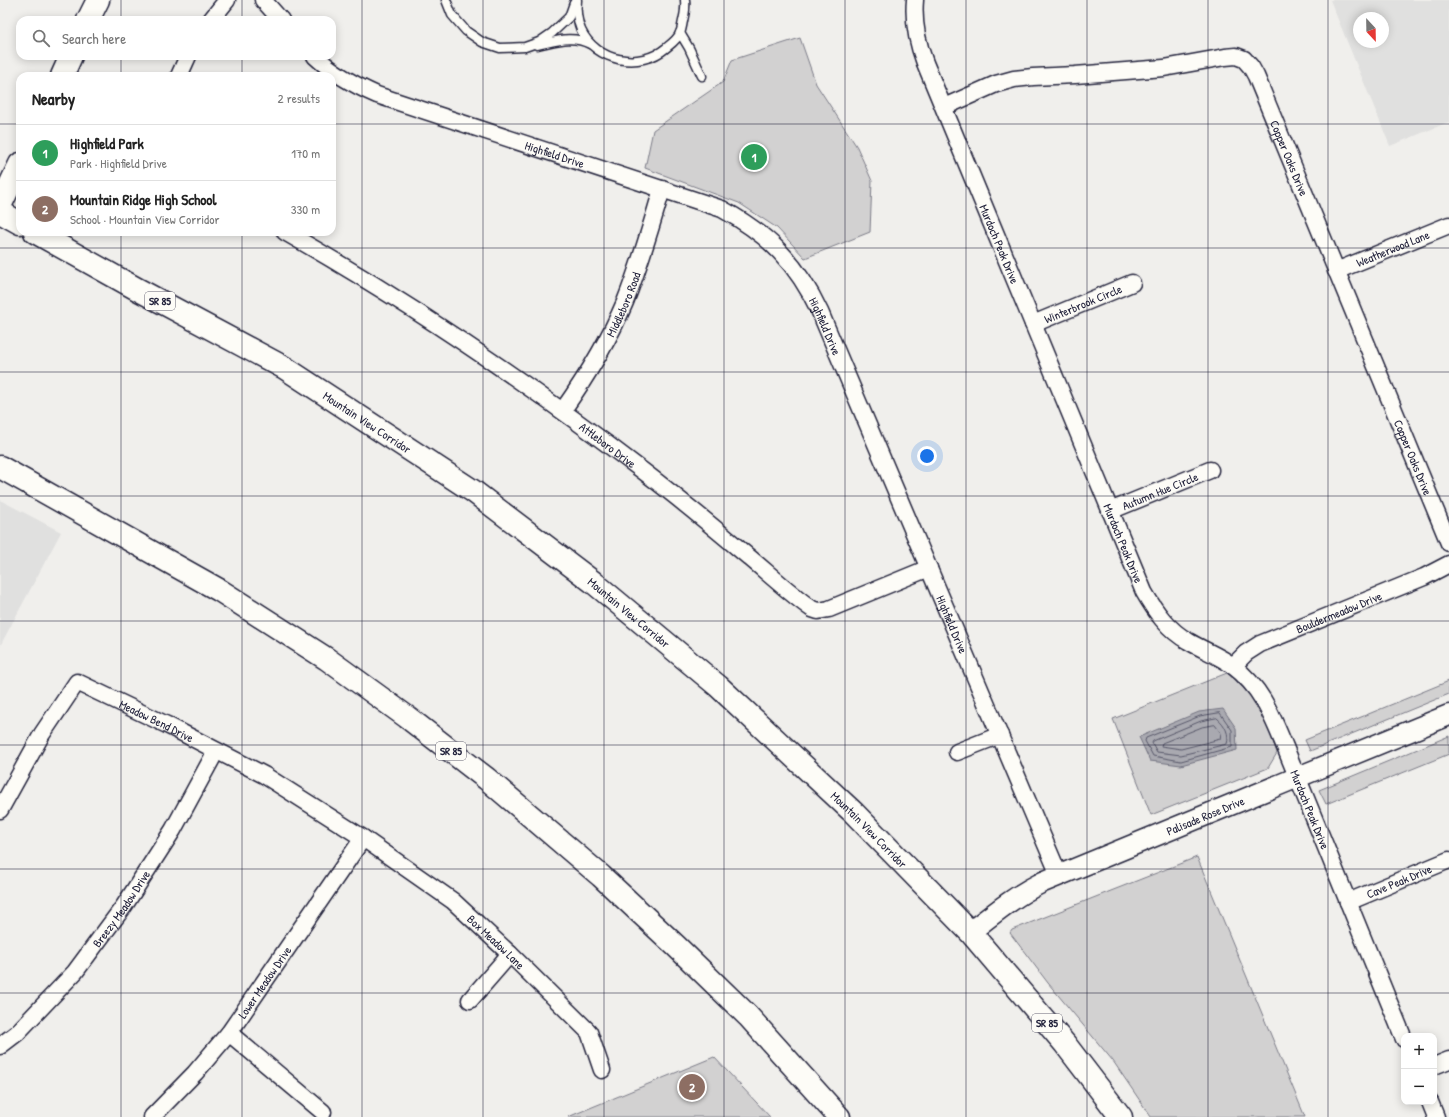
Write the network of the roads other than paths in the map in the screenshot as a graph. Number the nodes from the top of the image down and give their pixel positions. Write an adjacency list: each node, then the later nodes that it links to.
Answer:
1 (98, 0): 8 (main road)
2 (227, 0): 9 (street)
3 (263, 0): 10 (street)
4 (446, 0): 13 (lane)
5 (576, 0): 12 (lane); 13 (lane)
6 (686, 0): 11 (lane)
7 (915, 0): 22 (street, Murdoch Peak Drive)
8 (90, 16)
9 (213, 16)
10 (277, 16)
11 (680, 33): 12 (lane); 21 (lane)
12 (592, 45): 13 (lane)
13 (525, 47)
14 (69, 60): 17 (main road)
15 (186, 60): 18 (street)
16 (320, 60): 19 (street, Highfield Drive)
17 (64, 72)
18 (181, 72)
19 (335, 72)
20 (336, 73): 24 (street, Highfield Drive)
21 (702, 76)
22 (944, 106): 31 (street, Copper Oaks Drive); 33 (street, Murdoch Peak Drive)
23 (16, 172): 25 (main road)
24 (662, 189): 34 (street, Middleboro Road); 40 (street, Highfield Drive)
25 (0, 206)
26 (0, 212): 27 (main road)
27 (16, 221)
28 (1449, 225): 31 (street, Weatherwood Lane)
29 (42, 236): 52 (main road, Mountain View Corridor / SR 85)
30 (292, 236): 34 (street, Attleboro Drive)
31 (1336, 271): 38 (street, Copper Oaks Drive)
32 (1132, 283): 33 (street, Winterbrook Circle)
33 (1033, 324): 37 (street, Murdoch Peak Drive)
34 (563, 410): 40 (street, Attleboro Drive)
35 (2, 468): 64 (main road, SR 85)
36 (1210, 470): 37 (street, Autumn Hue Circle)
37 (1110, 511): 41 (street, Murdoch Peak Drive)
38 (1449, 543)
39 (1449, 564): 41 (street, Bouldermeadow Drive)
40 (929, 568): 43 (street, Highfield Drive)
41 (1233, 666): 46 (street, Murdoch Peak Drive)
42 (1449, 715): 46 (street, Palisade Rose Drive)
43 (1000, 734): 45 (street); 50 (street, Highfield Drive)
44 (216, 751): 47 (street, Meadow Bend Drive); 48 (street, Meadow Bend Drive); 57 (street, Breezy Meadow Drive)
45 (956, 752)
46 (1298, 778): 50 (street, Palisade Rose Drive); 51 (street, Murdoch Peak Drive)
47 (0, 810)
48 (363, 838): 53 (street, Box Meadow Lane); 55 (street, Lower Meadow Drive)
49 (1449, 860): 51 (street, Cave Peak Drive)
50 (1059, 875): 52 (street, Palisade Rose Drive)
51 (1348, 902): 56 (street, Murdoch Peak Drive)
52 (970, 932): 65 (main road, Mountain View Corridor / SR 85)
53 (510, 954): 54 (street); 60 (street, Box Meadow Lane)
54 (470, 1000)
55 (229, 1033): 62 (street); 63 (street, Lower Meadow Drive)
56 (1402, 1033)
57 (0, 1046)
58 (1449, 1060): 59 (street)
59 (1437, 1065)
60 (602, 1070)
61 (1431, 1105): 66 (street)
62 (323, 1112)
63 (152, 1117)
64 (839, 1117)
65 (1121, 1117)
66 (1436, 1117)

